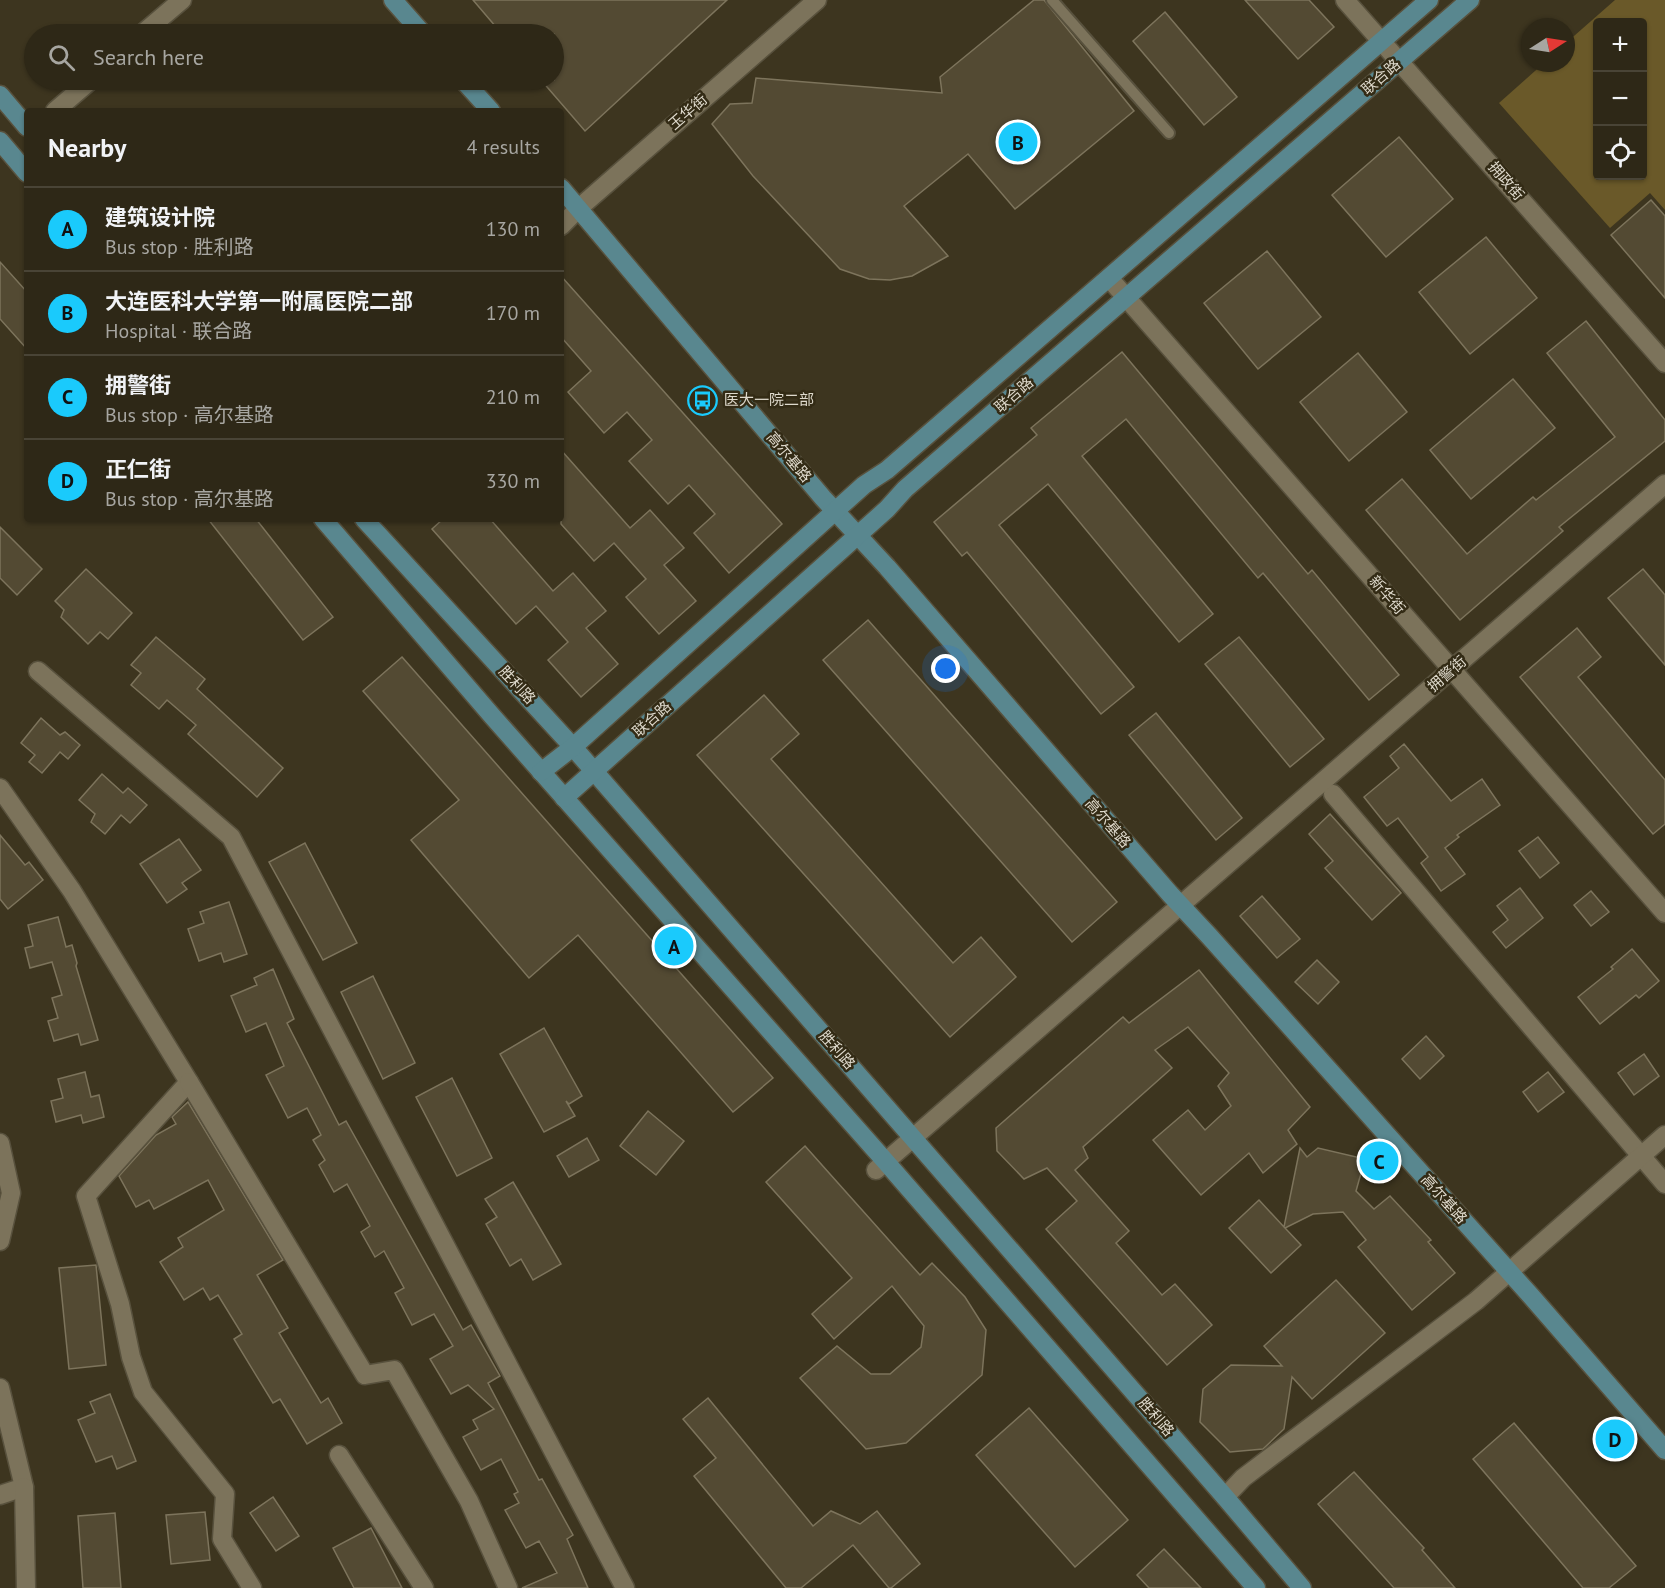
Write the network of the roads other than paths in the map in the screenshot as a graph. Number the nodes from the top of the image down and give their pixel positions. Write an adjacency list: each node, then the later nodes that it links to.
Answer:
1 (182, 0): 8 (street)
2 (393, 0): 9 (main road)
3 (817, 0): 22 (street, 玉华街)
4 (1052, 0): 18 (lane)
5 (1345, 0): 10 (street, 拥政街)
6 (1429, 0): 10 (main road, 联合路)
7 (1470, 0): 11 (main road, 联合路)
8 (154, 24)
9 (414, 24)
10 (1381, 41): 11 (street, 拥政街); 24 (main road, 联合路)
11 (1399, 61): 25 (main road, 联合路); 26 (street, 拥政街)
12 (79, 90): 15 (street)
13 (472, 90): 16 (main road)
14 (0, 95): 17 (main road)
15 (58, 108)
16 (488, 108)
17 (24, 123)
18 (1169, 134)
19 (0, 141): 20 (main road)
20 (24, 169)
21 (564, 191): 22 (main road, 高尔基路)
22 (579, 207): 23 (street, 玉华街); 28 (main road, 高尔基路)
23 (564, 223)
24 (1109, 278): 25 (street, 新华街); 28 (main road, 联合路)
25 (1127, 297): 31 (main road, 联合路); 32 (street, 新华街)
26 (1665, 363)
27 (1665, 484): 32 (street, 拥警街)
28 (835, 511): 31 (main road, 高尔基路); 34 (main road, 联合路)
29 (326, 522): 36 (main road)
30 (367, 522): 34 (main road, 胜利路)
31 (858, 536): 35 (main road, 联合路); 40 (main road, 高尔基路)
32 (1452, 670): 40 (street, 拥警街); 41 (street, 新华街)
33 (39, 671): 61 (street)
34 (573, 747): 35 (main road, 胜利路); 36 (main road, 联合路)
35 (594, 771): 39 (main road, 联合路); 44 (main road, 胜利路)
36 (542, 772): 39 (main road)
37 (0, 788): 42 (street)
38 (1333, 794): 46 (street)
39 (564, 798): 47 (main road)
40 (1180, 906): 44 (street, 拥警街); 50 (main road, 高尔基路)
41 (1665, 913)
42 (189, 1082): 58 (street); 60 (street)
43 (1665, 1134): 46 (street)
44 (914, 1137): 47 (street, 拥警街); 56 (main road, 胜利路)
45 (0, 1143): 49 (street)
46 (1641, 1156): 48 (street); 50 (street)
47 (881, 1166): 62 (main road)
48 (1665, 1184)
49 (0, 1241)
50 (1510, 1272): 52 (main road, 高尔基路); 56 (street)
51 (0, 1388): 54 (street)
52 (1665, 1450)
53 (339, 1455): 59 (street)
54 (24, 1487): 55 (street); 57 (street)
55 (0, 1495)
56 (1225, 1497): 63 (main road, 胜利路)
57 (26, 1588)
58 (252, 1588)
59 (424, 1588)
60 (508, 1588)
61 (625, 1588)
62 (1256, 1588)
63 (1302, 1588)

